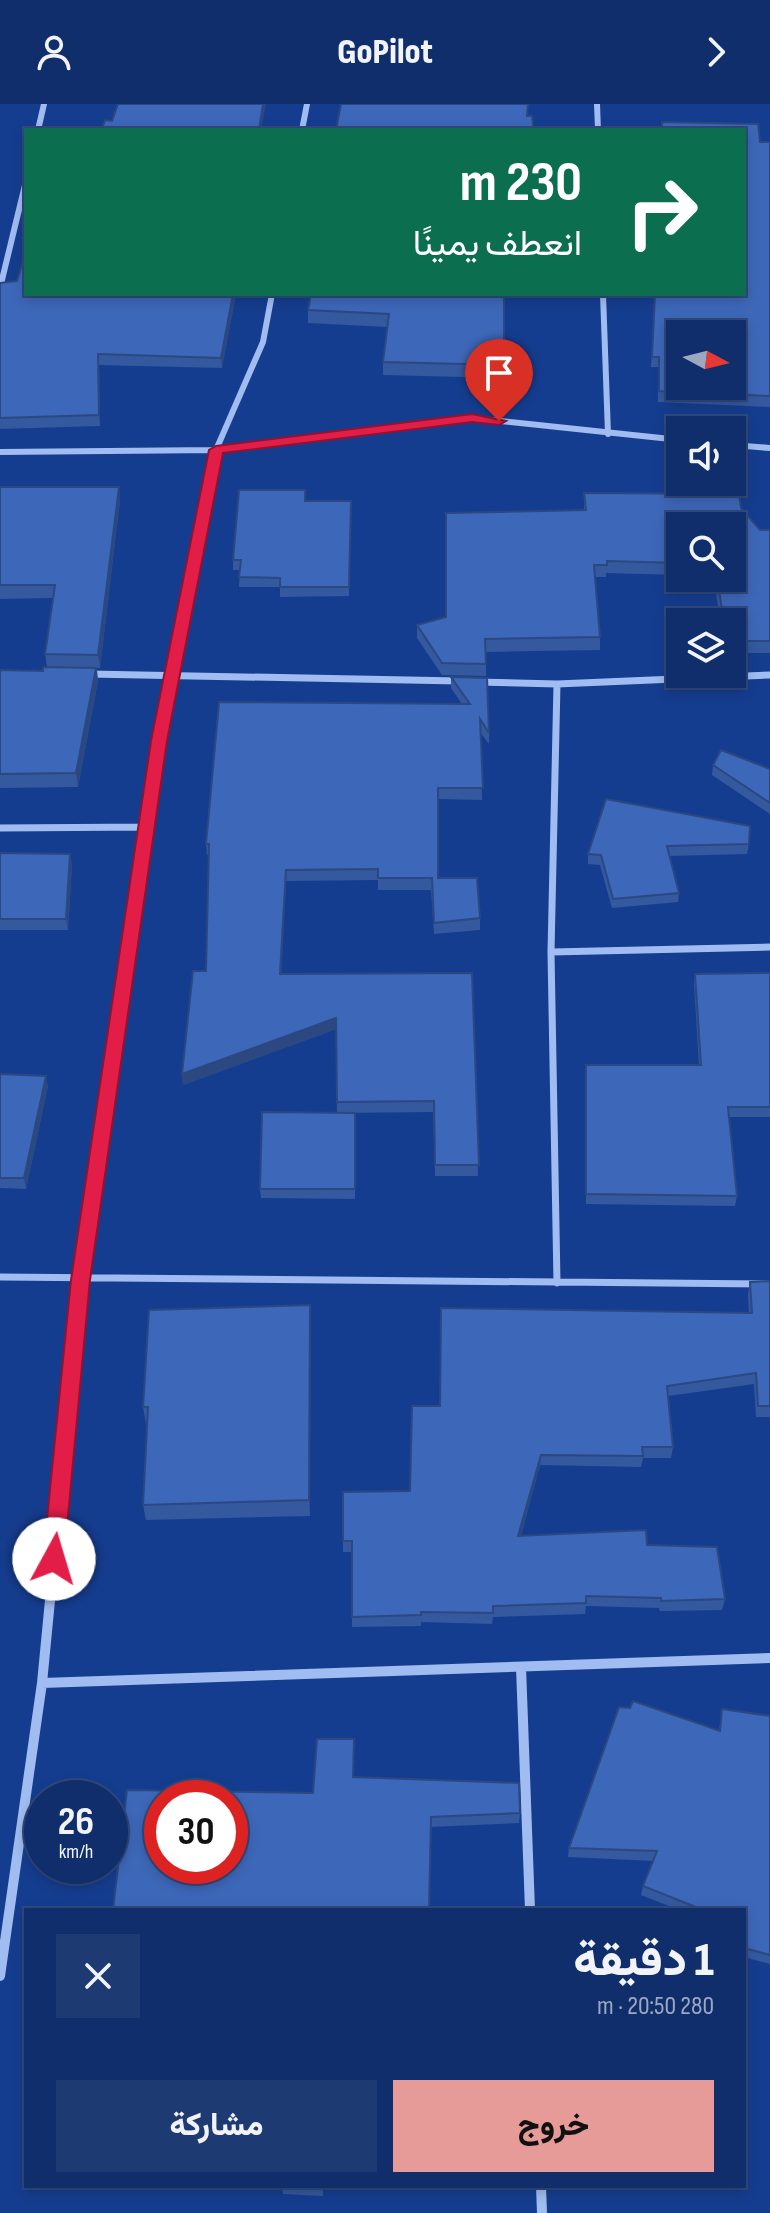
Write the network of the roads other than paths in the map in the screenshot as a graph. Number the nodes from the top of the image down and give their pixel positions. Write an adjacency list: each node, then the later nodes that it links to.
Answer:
1 (44, 104): 4 (street)
2 (307, 104): 5 (street)
3 (597, 104): 6 (street)
4 (38, 128)
5 (302, 128)
6 (598, 128)
7 (24, 189): 8 (street)
8 (0, 288)
9 (272, 296): 15 (street)
10 (603, 296): 11 (street)
11 (608, 434): 12 (street); 15 (street)
12 (666, 439)
13 (746, 446): 14 (street)
14 (770, 448)
15 (216, 450): 16 (street); 18 (street)
16 (0, 452)
17 (79, 674): 18 (street)
18 (174, 674): 20 (street); 21 (street)
19 (770, 675): 20 (street)
20 (557, 684): 24 (street)
21 (148, 827): 22 (street); 26 (street)
22 (0, 828)
23 (770, 947): 24 (street)
24 (551, 952): 27 (street)
25 (0, 1277): 26 (street)
26 (81, 1280): 27 (street); 31 (street)
27 (557, 1283): 28 (street)
28 (770, 1284)
29 (770, 1658): 30 (street)
30 (521, 1667): 31 (street); 32 (street)
31 (42, 1683): 33 (street)
32 (530, 1908)
33 (0, 1976)
34 (541, 2188): 35 (street)
35 (542, 2213)

